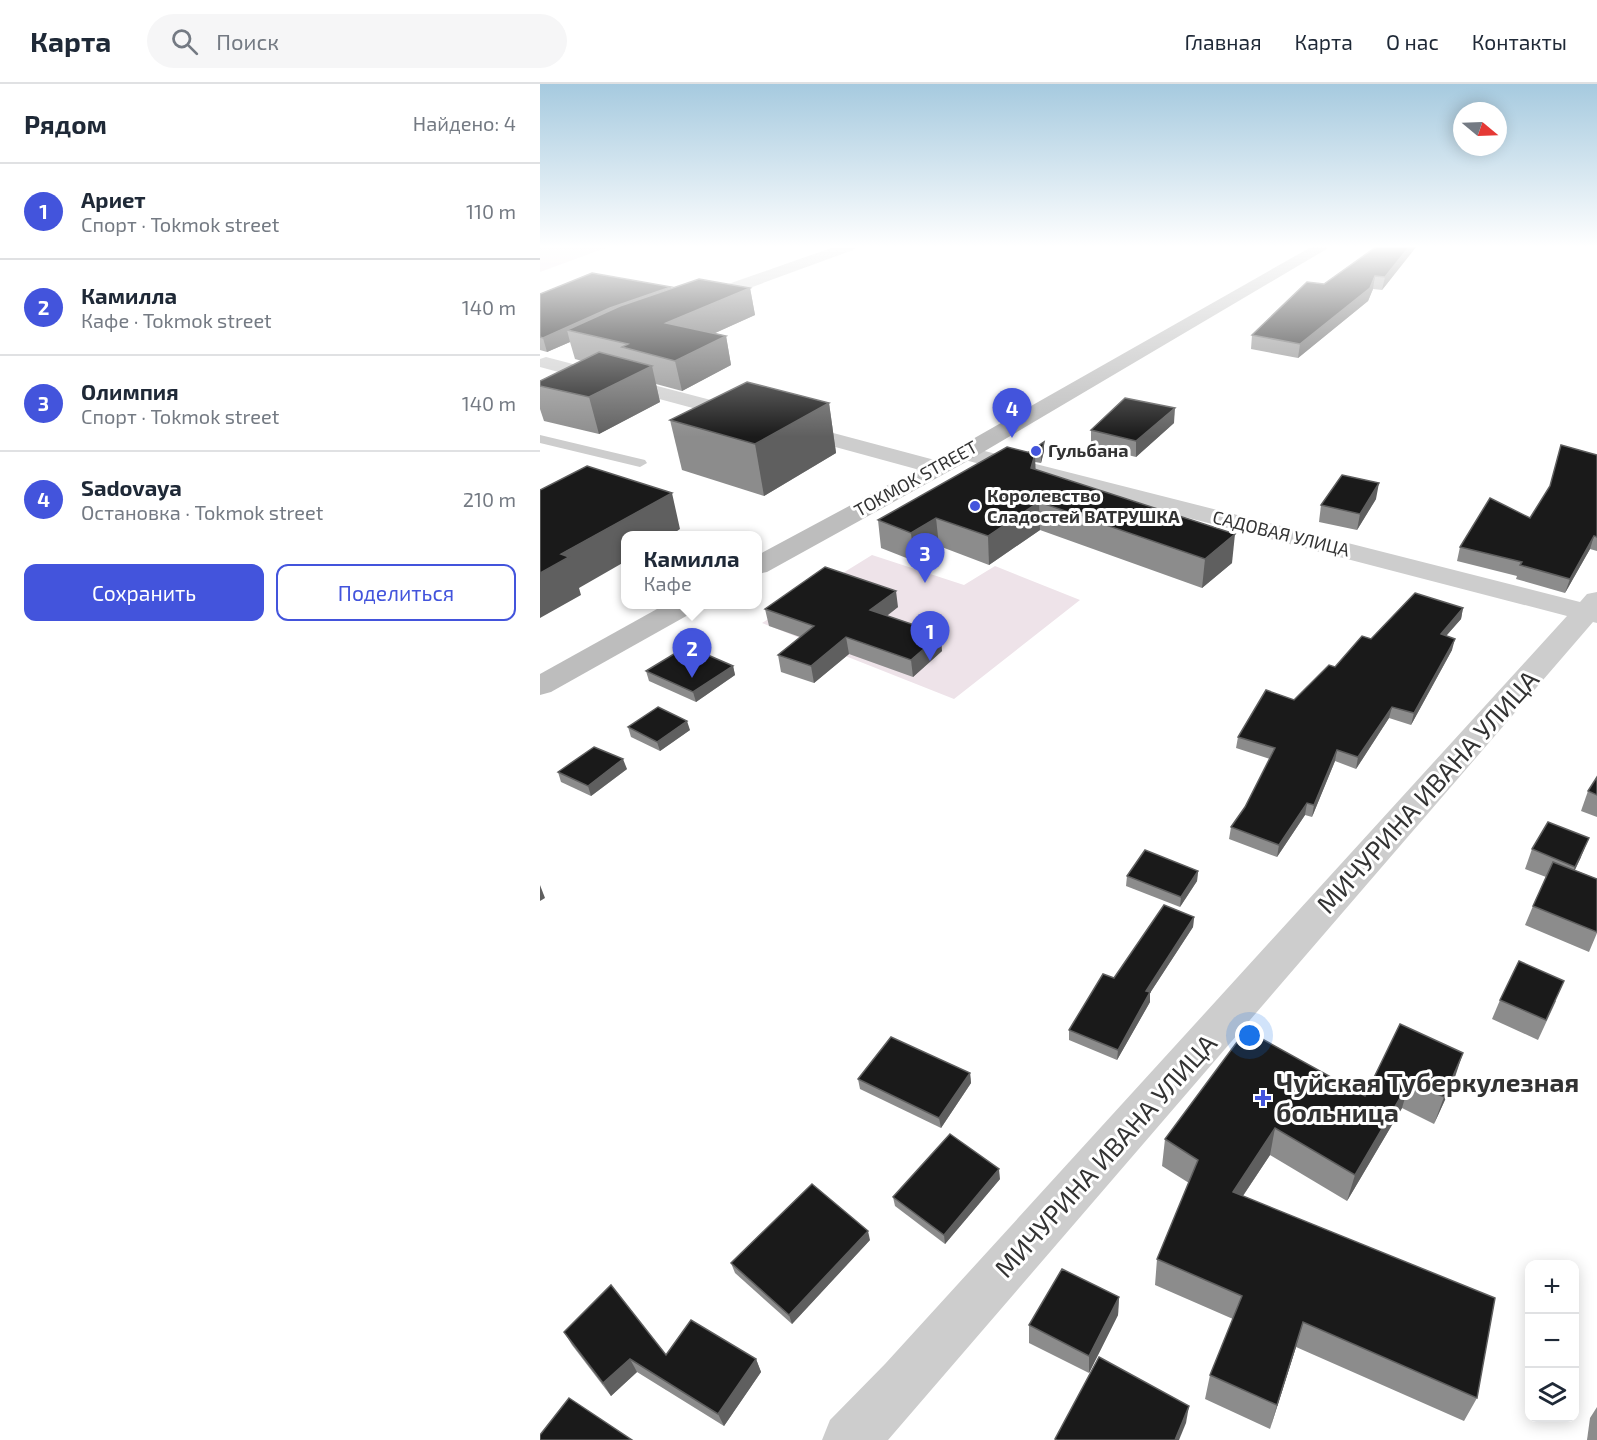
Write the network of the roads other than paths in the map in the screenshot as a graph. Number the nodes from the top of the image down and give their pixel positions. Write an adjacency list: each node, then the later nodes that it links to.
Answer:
1 (1212, 310): 5 (main road, TOKMOK STREET)
2 (567, 353): 3 (street)
3 (543, 364): 7 (street)
4 (540, 439): 6 (lane)
5 (965, 453): 7 (main road, TOKMOK STREET); 10 (street, САДОВАЯ УЛИЦА)
6 (640, 463)
7 (938, 468): 8 (main road, TOKMOK STREET)
8 (762, 564)
9 (678, 609): 11 (main road)
10 (1594, 609): 12 (street, МИЧУРИНА ИВАНА УЛИЦА)
11 (540, 686)
12 (850, 1440)

